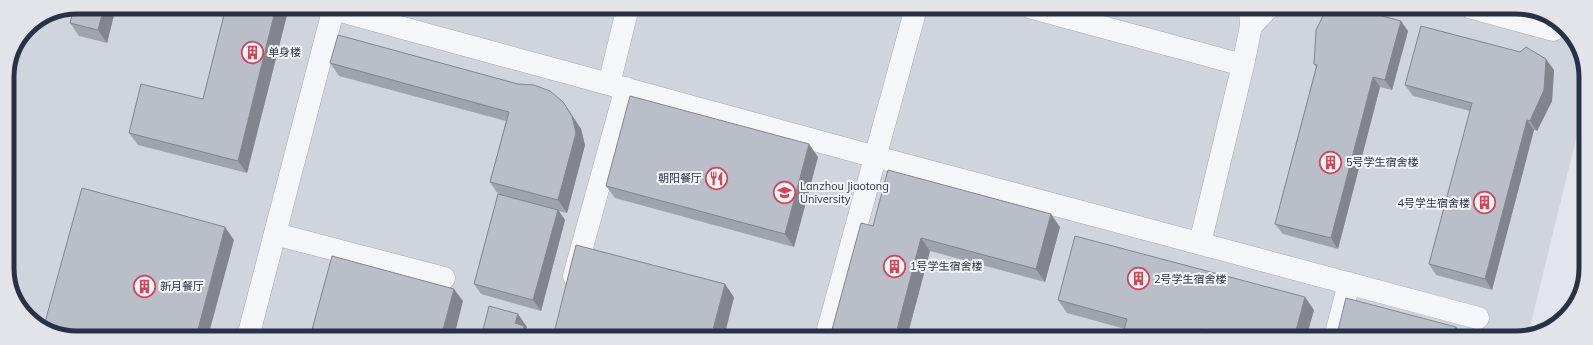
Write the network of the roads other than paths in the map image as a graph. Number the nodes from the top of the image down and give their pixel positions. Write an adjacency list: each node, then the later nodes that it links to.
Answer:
1 (332, 14): 12 (lane)
2 (356, 14): 10 (lane)
3 (627, 14): 10 (lane)
4 (914, 14): 11 (lane)
5 (1054, 14): 9 (lane)
6 (1494, 14): 8 (lane)
7 (1251, 17): 9 (lane)
8 (1554, 27)
9 (1243, 65): 13 (lane)
10 (618, 86): 11 (lane); 16 (lane)
11 (876, 157): 13 (lane); 19 (lane)
12 (275, 234): 14 (lane); 18 (lane)
13 (1200, 243): 15 (lane)
14 (444, 278)
15 (1349, 283): 17 (lane); 20 (lane)
16 (570, 292)
17 (1478, 318)
18 (250, 331)
19 (828, 331)
20 (1337, 331)

